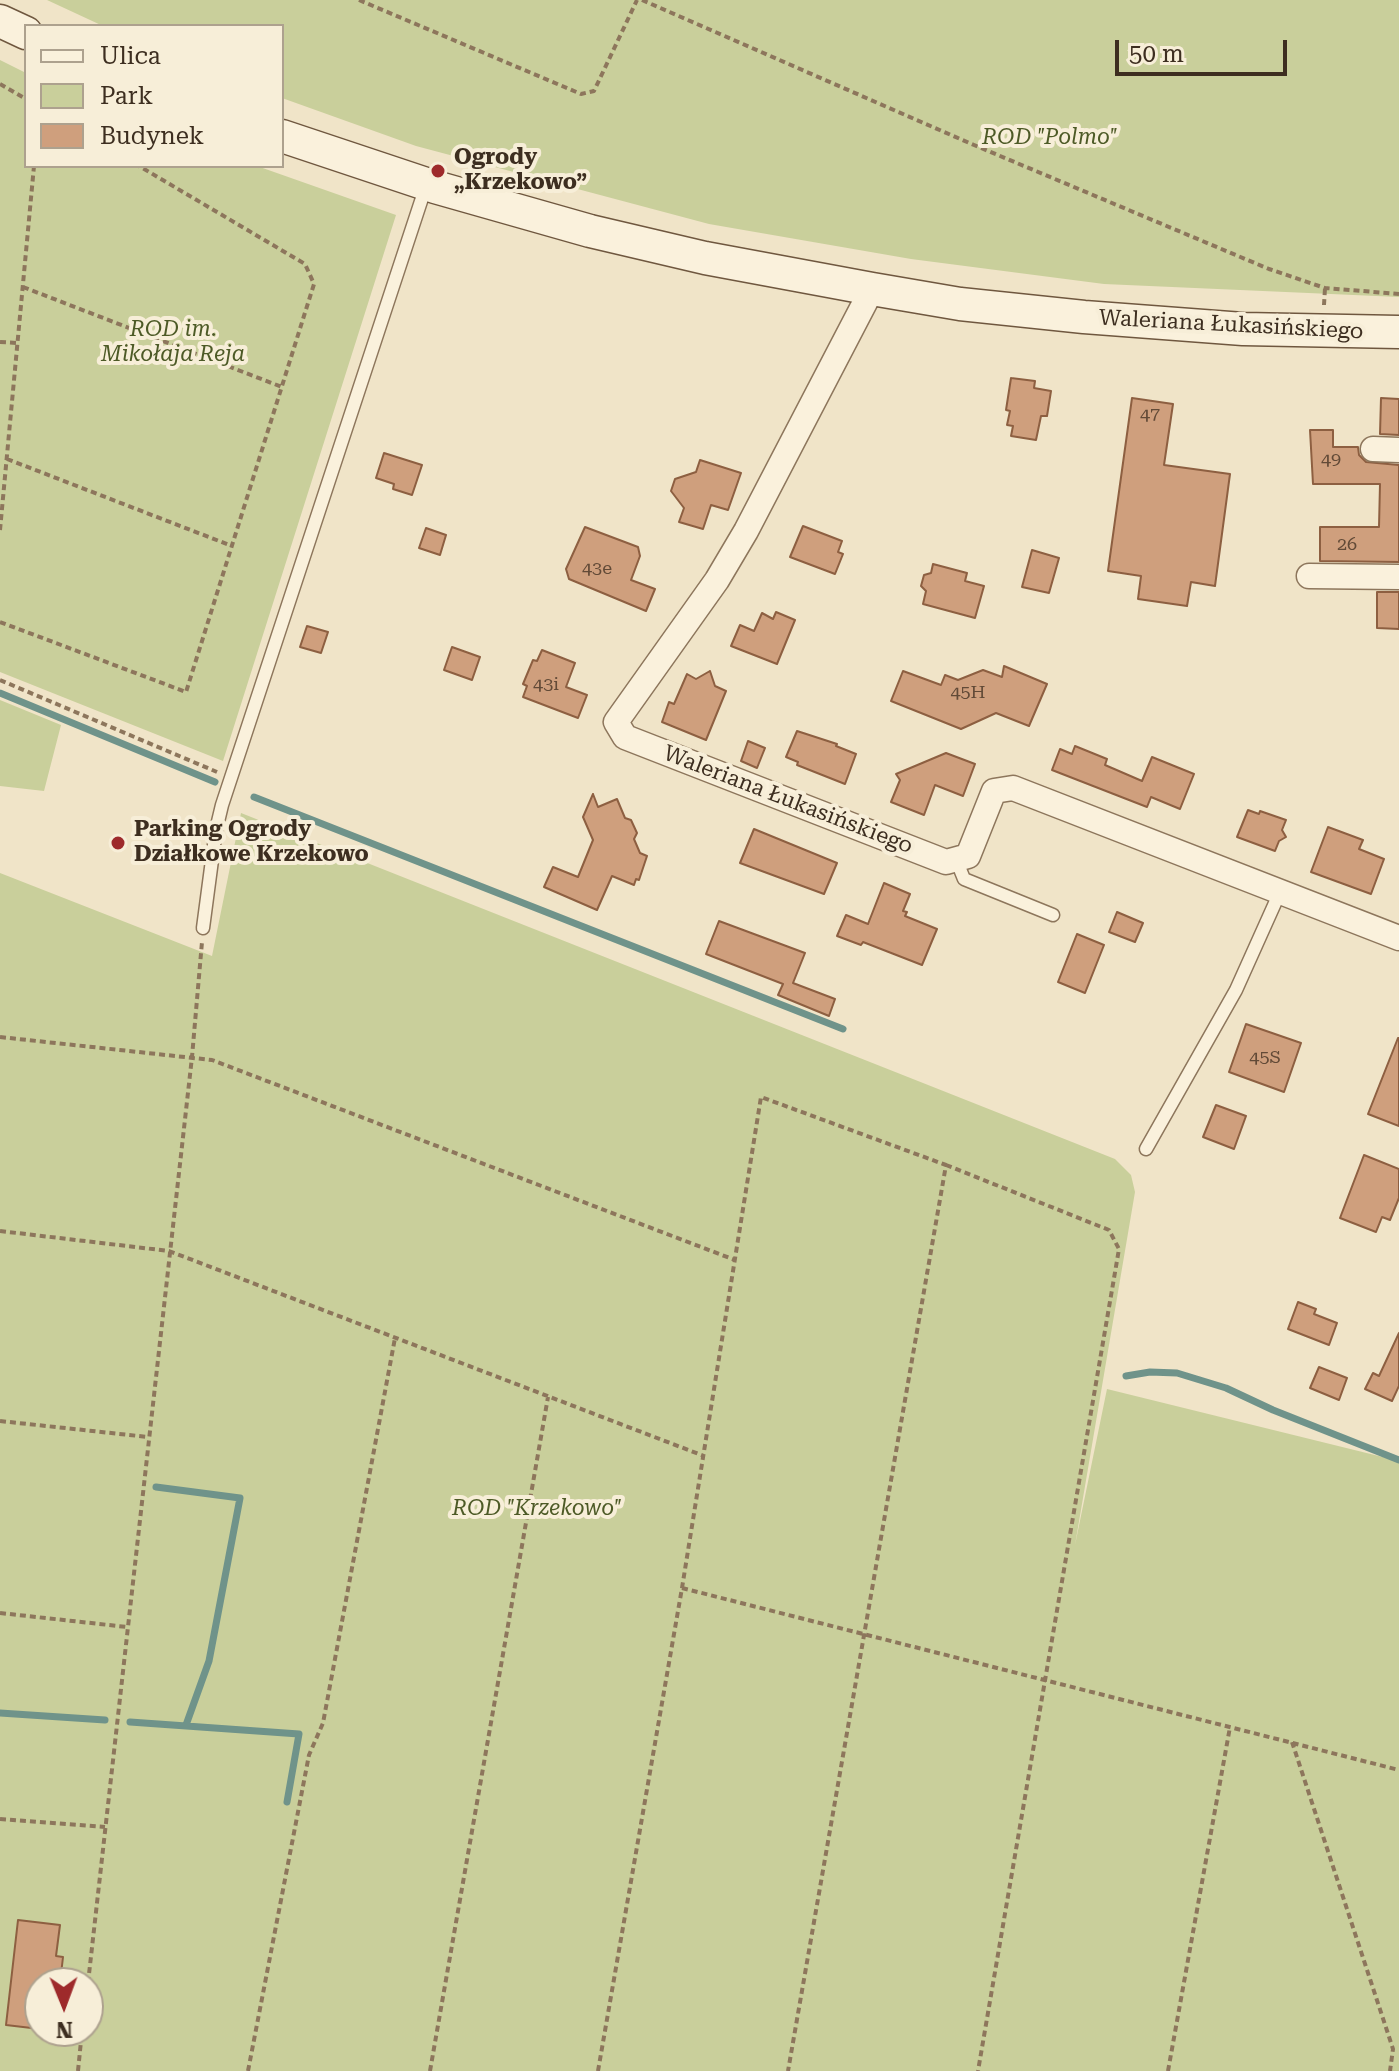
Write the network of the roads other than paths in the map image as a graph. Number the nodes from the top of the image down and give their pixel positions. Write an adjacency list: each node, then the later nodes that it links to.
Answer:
1 (0, 21): 2 (street)
2 (24, 32)
3 (284, 137): 4 (street, Waleriana Łukasińskiego)
4 (427, 184): 5 (street, Waleriana Łukasińskiego); 14 (lane)
5 (872, 289): 6 (street, Waleriana Łukasińskiego); 11 (street, Waleriana Łukasińskiego)
6 (1399, 332)
7 (1373, 449): 8 (street)
8 (1399, 450)
9 (1309, 576): 10 (street)
10 (1399, 577)
11 (956, 859): 12 (street); 13 (lane)
12 (1280, 892): 15 (street); 16 (lane)
13 (1053, 915)
14 (203, 928)
15 (1399, 938)
16 (1146, 1149)

